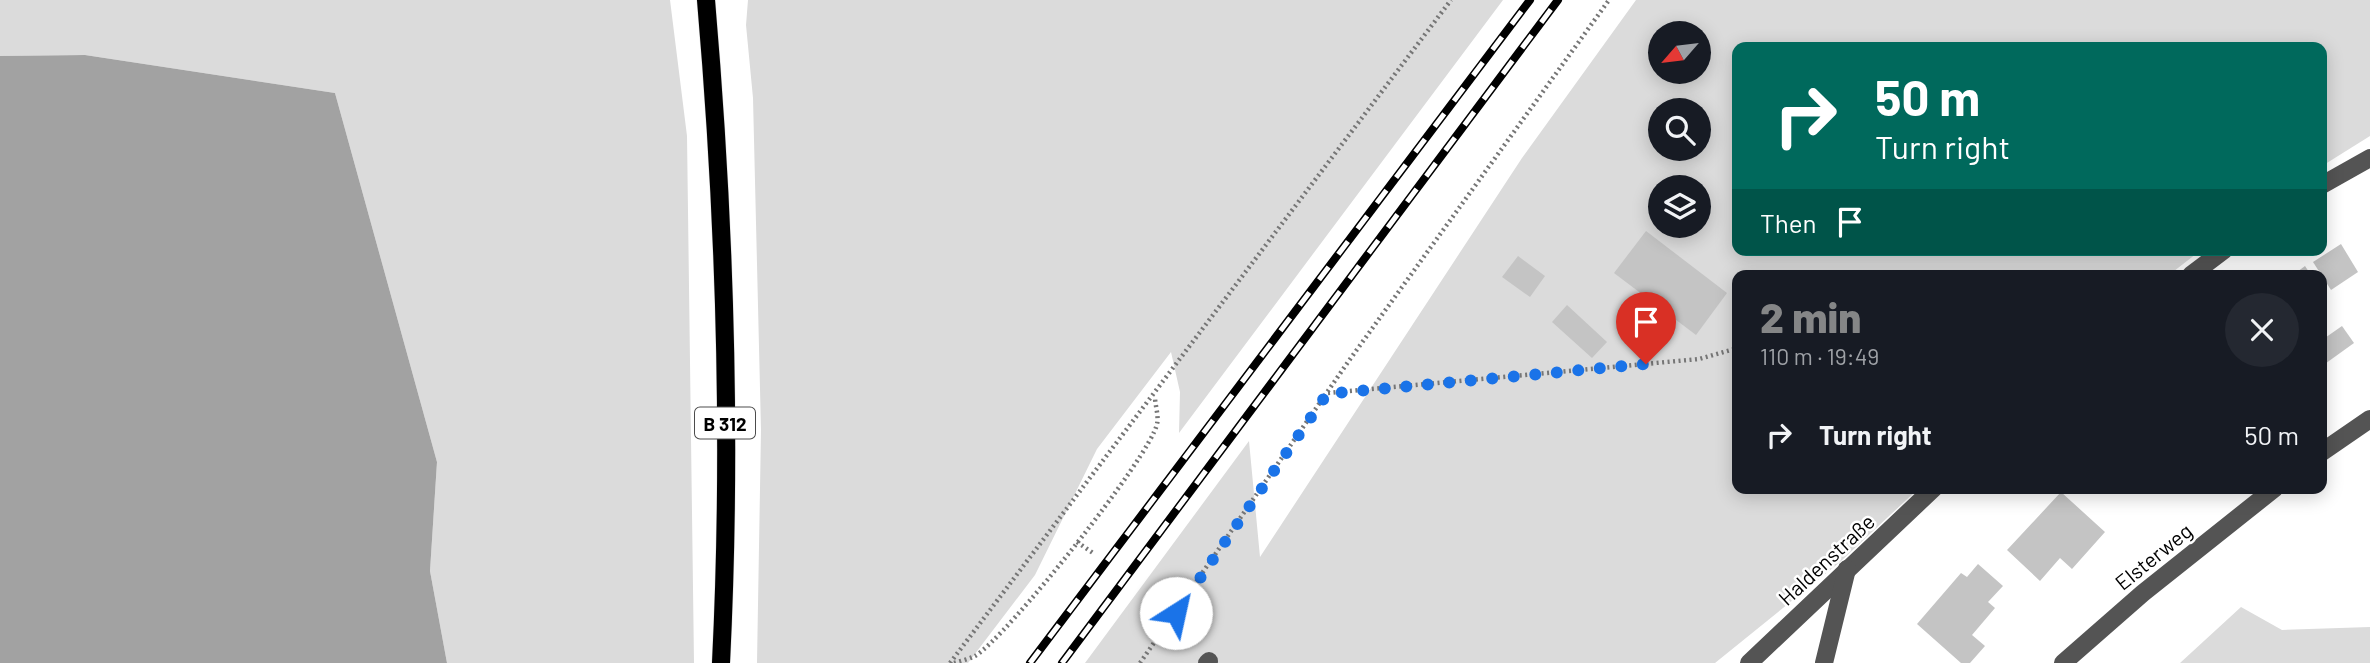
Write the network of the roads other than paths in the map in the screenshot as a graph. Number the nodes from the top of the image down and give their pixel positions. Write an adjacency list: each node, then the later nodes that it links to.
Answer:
1 (706, 0): 11 (main road, B 312)
2 (2370, 158): 3 (street)
3 (2327, 182)
4 (2216, 256): 5 (street)
5 (2198, 270)
6 (2370, 419): 7 (street)
7 (2327, 449)
8 (1928, 494): 10 (street, Haldenstraße)
9 (2267, 494): 14 (street, Elsterweg)
10 (1847, 569): 12 (street, Haldenstraße); 13 (street)
11 (721, 663)
12 (1749, 663)
13 (1824, 663)
14 (2063, 663)

